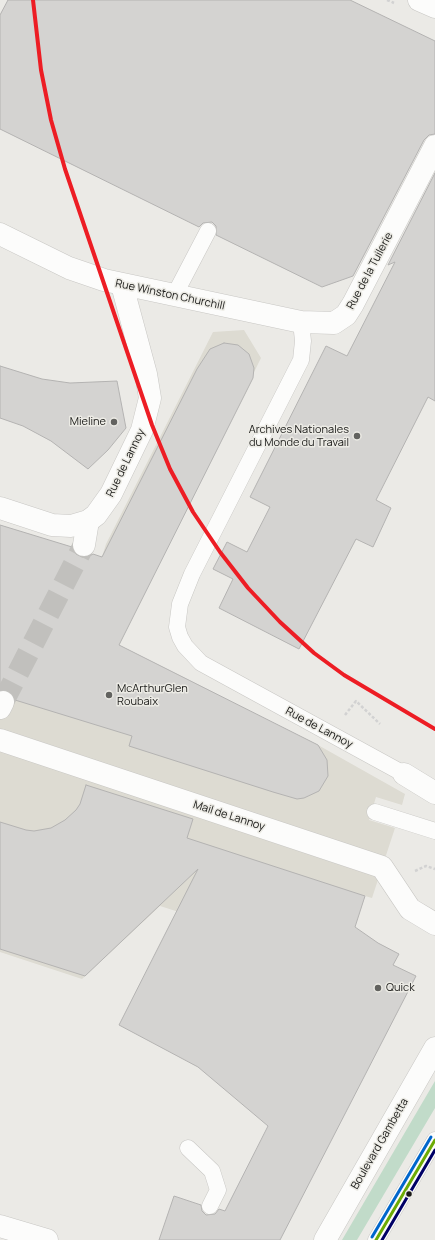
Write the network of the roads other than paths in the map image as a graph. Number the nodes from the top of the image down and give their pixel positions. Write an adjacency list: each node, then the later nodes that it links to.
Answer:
1 (419, 0): 2 (street)
2 (435, 8)
3 (435, 146): 8 (street, Rue de la Tuilerie)
4 (208, 231): 7 (lane)
5 (0, 234): 6 (street, Rue Winston Churchill)
6 (122, 285): 7 (street, Rue Winston Churchill); 10 (street, Rue de Lannoy)
7 (174, 296): 8 (street, Rue Winston Churchill)
8 (301, 322): 13 (lane, Rue de Lannoy)
9 (0, 508): 10 (street, Rue de Lannoy)
10 (88, 520): 11 (street)
11 (84, 545)
12 (0, 740): 17 (street, Mail de Lannoy)
13 (404, 774): 14 (street, Rue de Lannoy)
14 (435, 793)
15 (374, 812): 16 (lane)
16 (435, 831)
17 (435, 924)
18 (435, 1048): 26 (street, Boulevard Gambetta)
19 (435, 1140): 27 (lane)
20 (188, 1148): 21 (lane)
21 (210, 1206)
22 (0, 1226): 25 (street)
23 (0, 1234): 24 (street)
24 (11, 1240)
25 (47, 1240)
26 (325, 1240)
27 (376, 1240)

